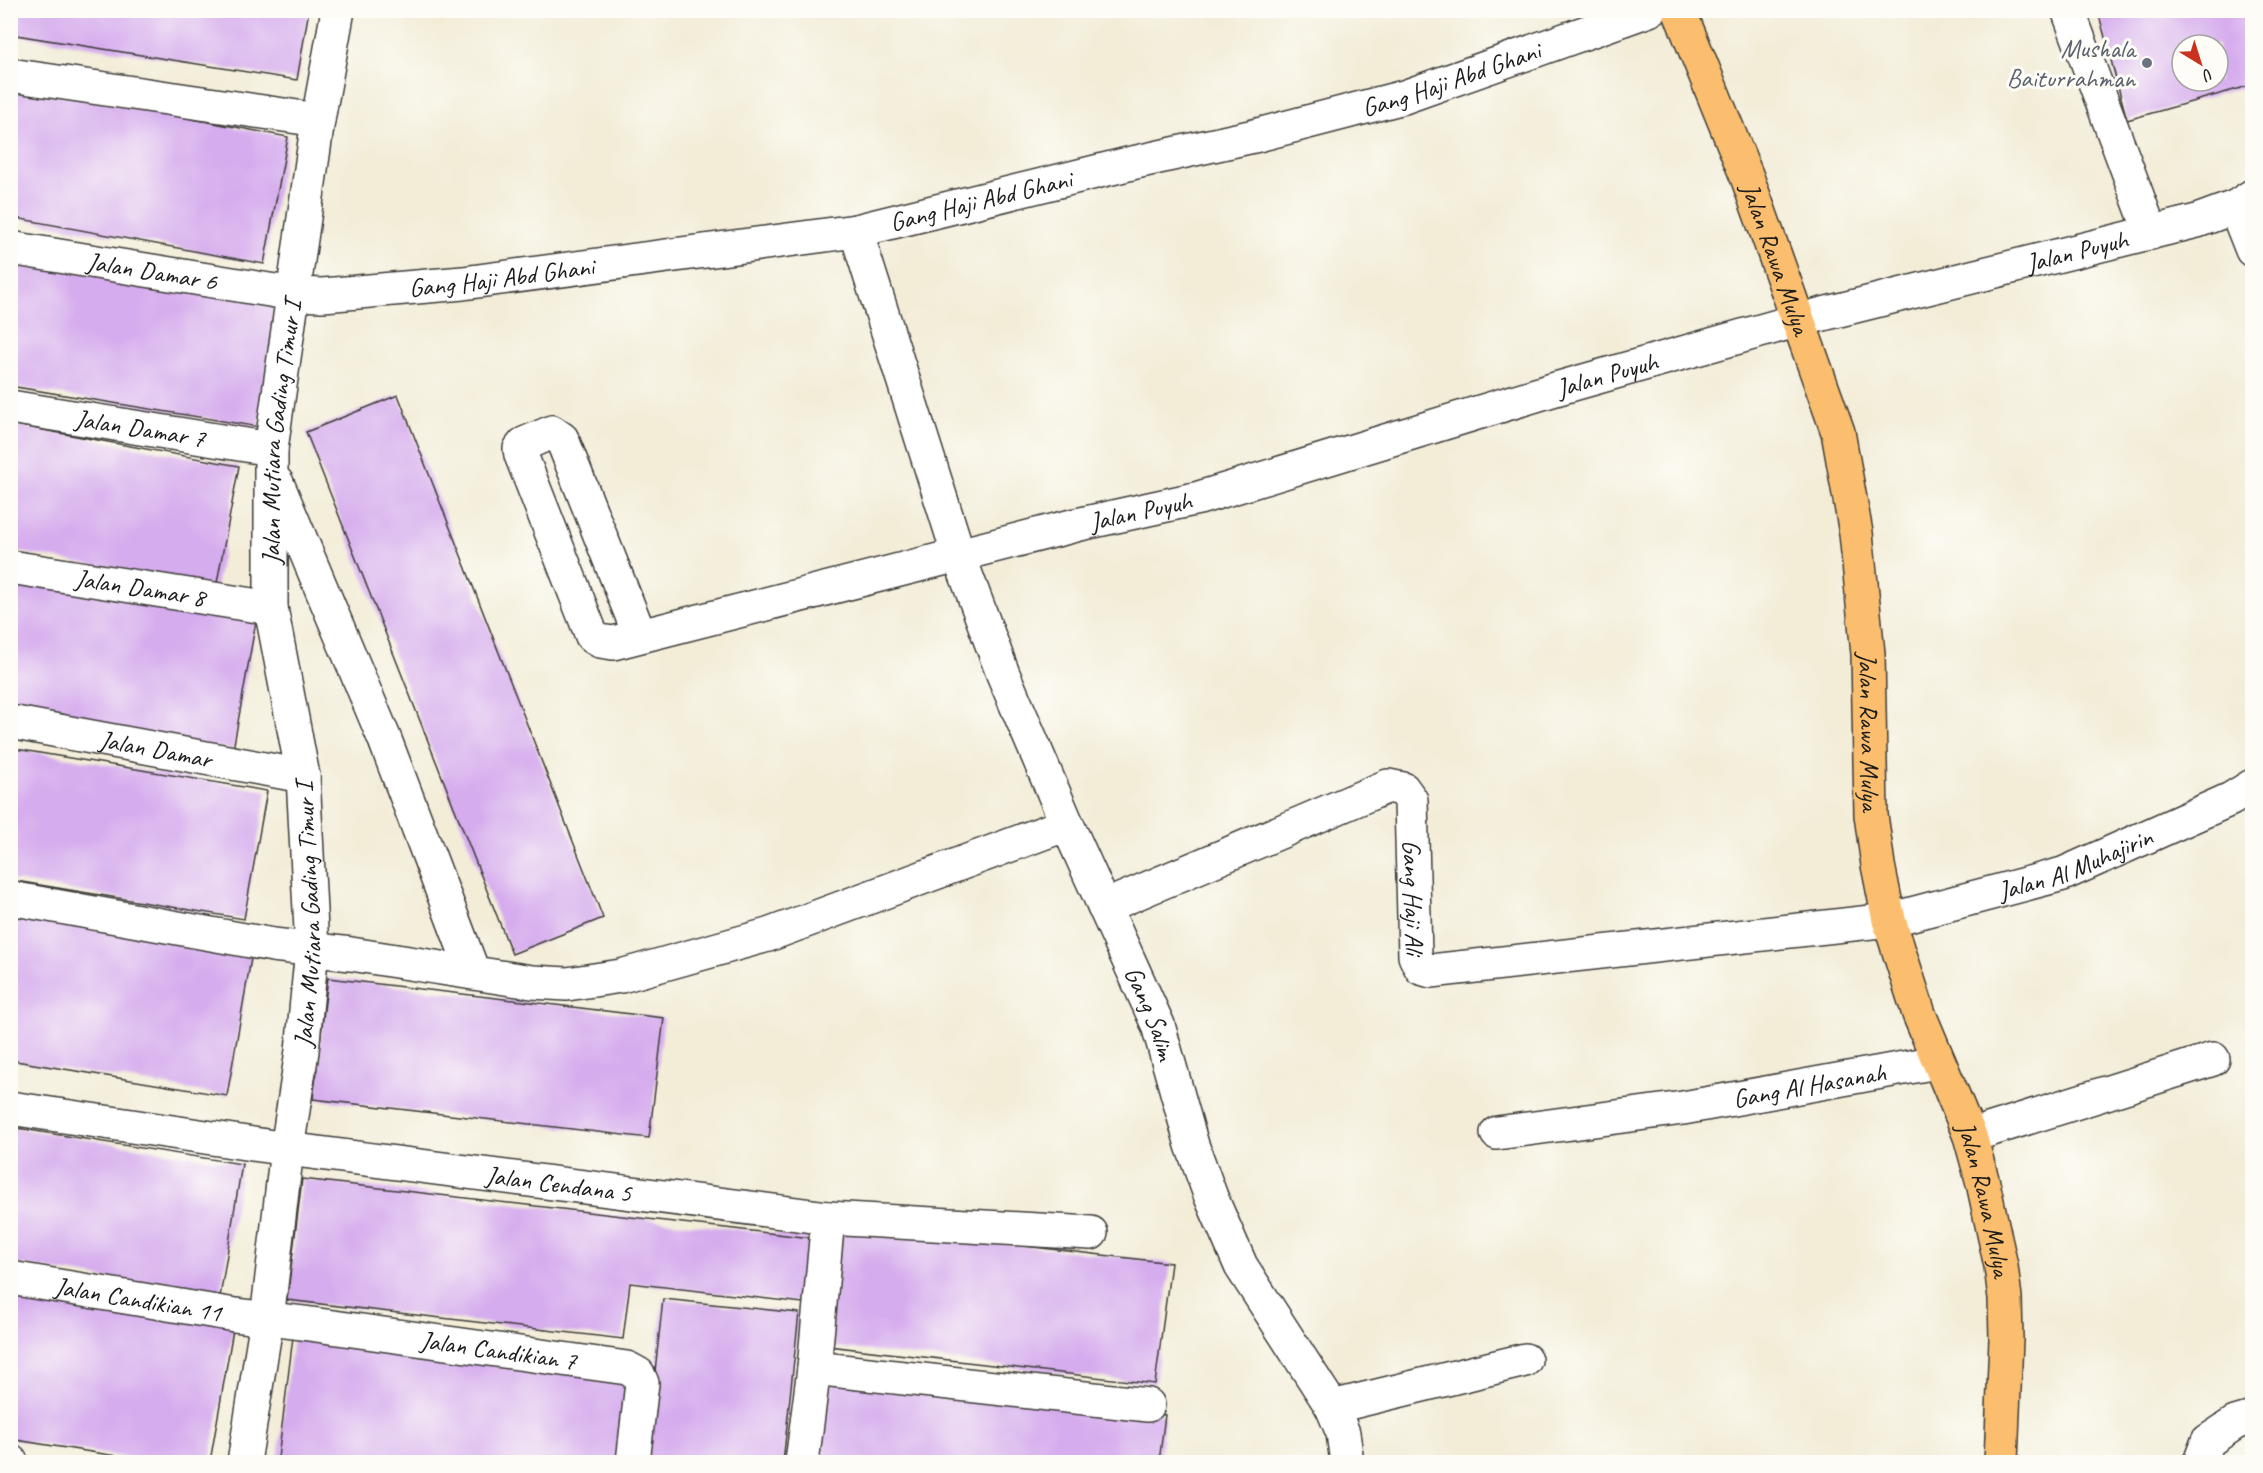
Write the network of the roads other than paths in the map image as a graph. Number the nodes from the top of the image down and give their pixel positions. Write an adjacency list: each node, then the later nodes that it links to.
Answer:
1 (338, 10): 6 (street, Jalan Mutiara Gading Timur I)
2 (1649, 10): 8 (street, Gang Haji Abd Ghani)
3 (1679, 10): 13 (main road, Jalan Rawa Mulya)
4 (2068, 10): 9 (street)
5 (10, 75): 6 (street)
6 (318, 120): 12 (street, Jalan Mutiara Gading Timur I)
7 (2244, 201): 9 (street, Jalan Puyuh); 11 (street)
8 (856, 231): 12 (street, Gang Haji Abd Ghani); 16 (street, Gang Salim)
9 (2151, 233): 13 (street, Jalan Puyuh)
10 (10, 248): 12 (street, Jalan Damar 6)
11 (2253, 250)
12 (294, 294): 15 (street, Jalan Mutiara Gading Timur I)
13 (1799, 320): 16 (street, Jalan Puyuh); 26 (main road, Jalan Rawa Mulya)
14 (10, 407): 15 (street, Jalan Damar 7)
15 (272, 459): 18 (street, Jalan Mutiara Gading Timur I); 28 (street)
16 (959, 556): 19 (street, Jalan Puyuh); 23 (street, Gang Salim)
17 (10, 567): 18 (street, Jalan Damar 8)
18 (272, 608): 21 (street, Jalan Mutiara Gading Timur I)
19 (640, 636): 19 (street, Jalan Puyuh)
20 (10, 722): 21 (street, Jalan Damar)
21 (303, 776): 27 (street, Jalan Mutiara Gading Timur I)
22 (2253, 786): 26 (street, Jalan Al Muhajirin)
23 (1067, 824): 25 (street, Gang Salim); 28 (street)
24 (10, 897): 27 (street)
25 (1104, 907): 26 (street, Gang Haji Ali); 42 (street, Gang Salim)
26 (1889, 920): 30 (main road, Jalan Rawa Mulya)
27 (312, 949): 28 (street); 34 (street, Jalan Mutiara Gading Timur I)
28 (472, 972)
29 (2213, 1059): 33 (street)
30 (1937, 1062): 32 (street, Gang Al Hasanah); 33 (main road, Jalan Rawa Mulya)
31 (10, 1108): 34 (street, Jalan Cendana 5)
32 (1497, 1133)
33 (1970, 1136): 48 (main road, Jalan Rawa Mulya)
34 (287, 1149): 35 (street, Jalan Cendana 5); 38 (street, Jalan Mutiara Gading Timur I)
35 (828, 1218): 36 (street, Jalan Cendana 5); 40 (street)
36 (1091, 1233)
37 (10, 1278): 38 (street, Jalan Candikian 11)
38 (267, 1319): 44 (street, Jalan Mutiara Gading Timur I); 45 (street, Jalan Candikian 7)
39 (1525, 1360): 42 (street)
40 (814, 1368): 41 (street); 46 (street)
41 (1148, 1405)
42 (1332, 1407): 47 (street, Gang Salim)
43 (2253, 1418): 49 (street)
44 (244, 1462)
45 (633, 1462)
46 (802, 1462)
47 (1347, 1462)
48 (2001, 1462)
49 (2200, 1462)

